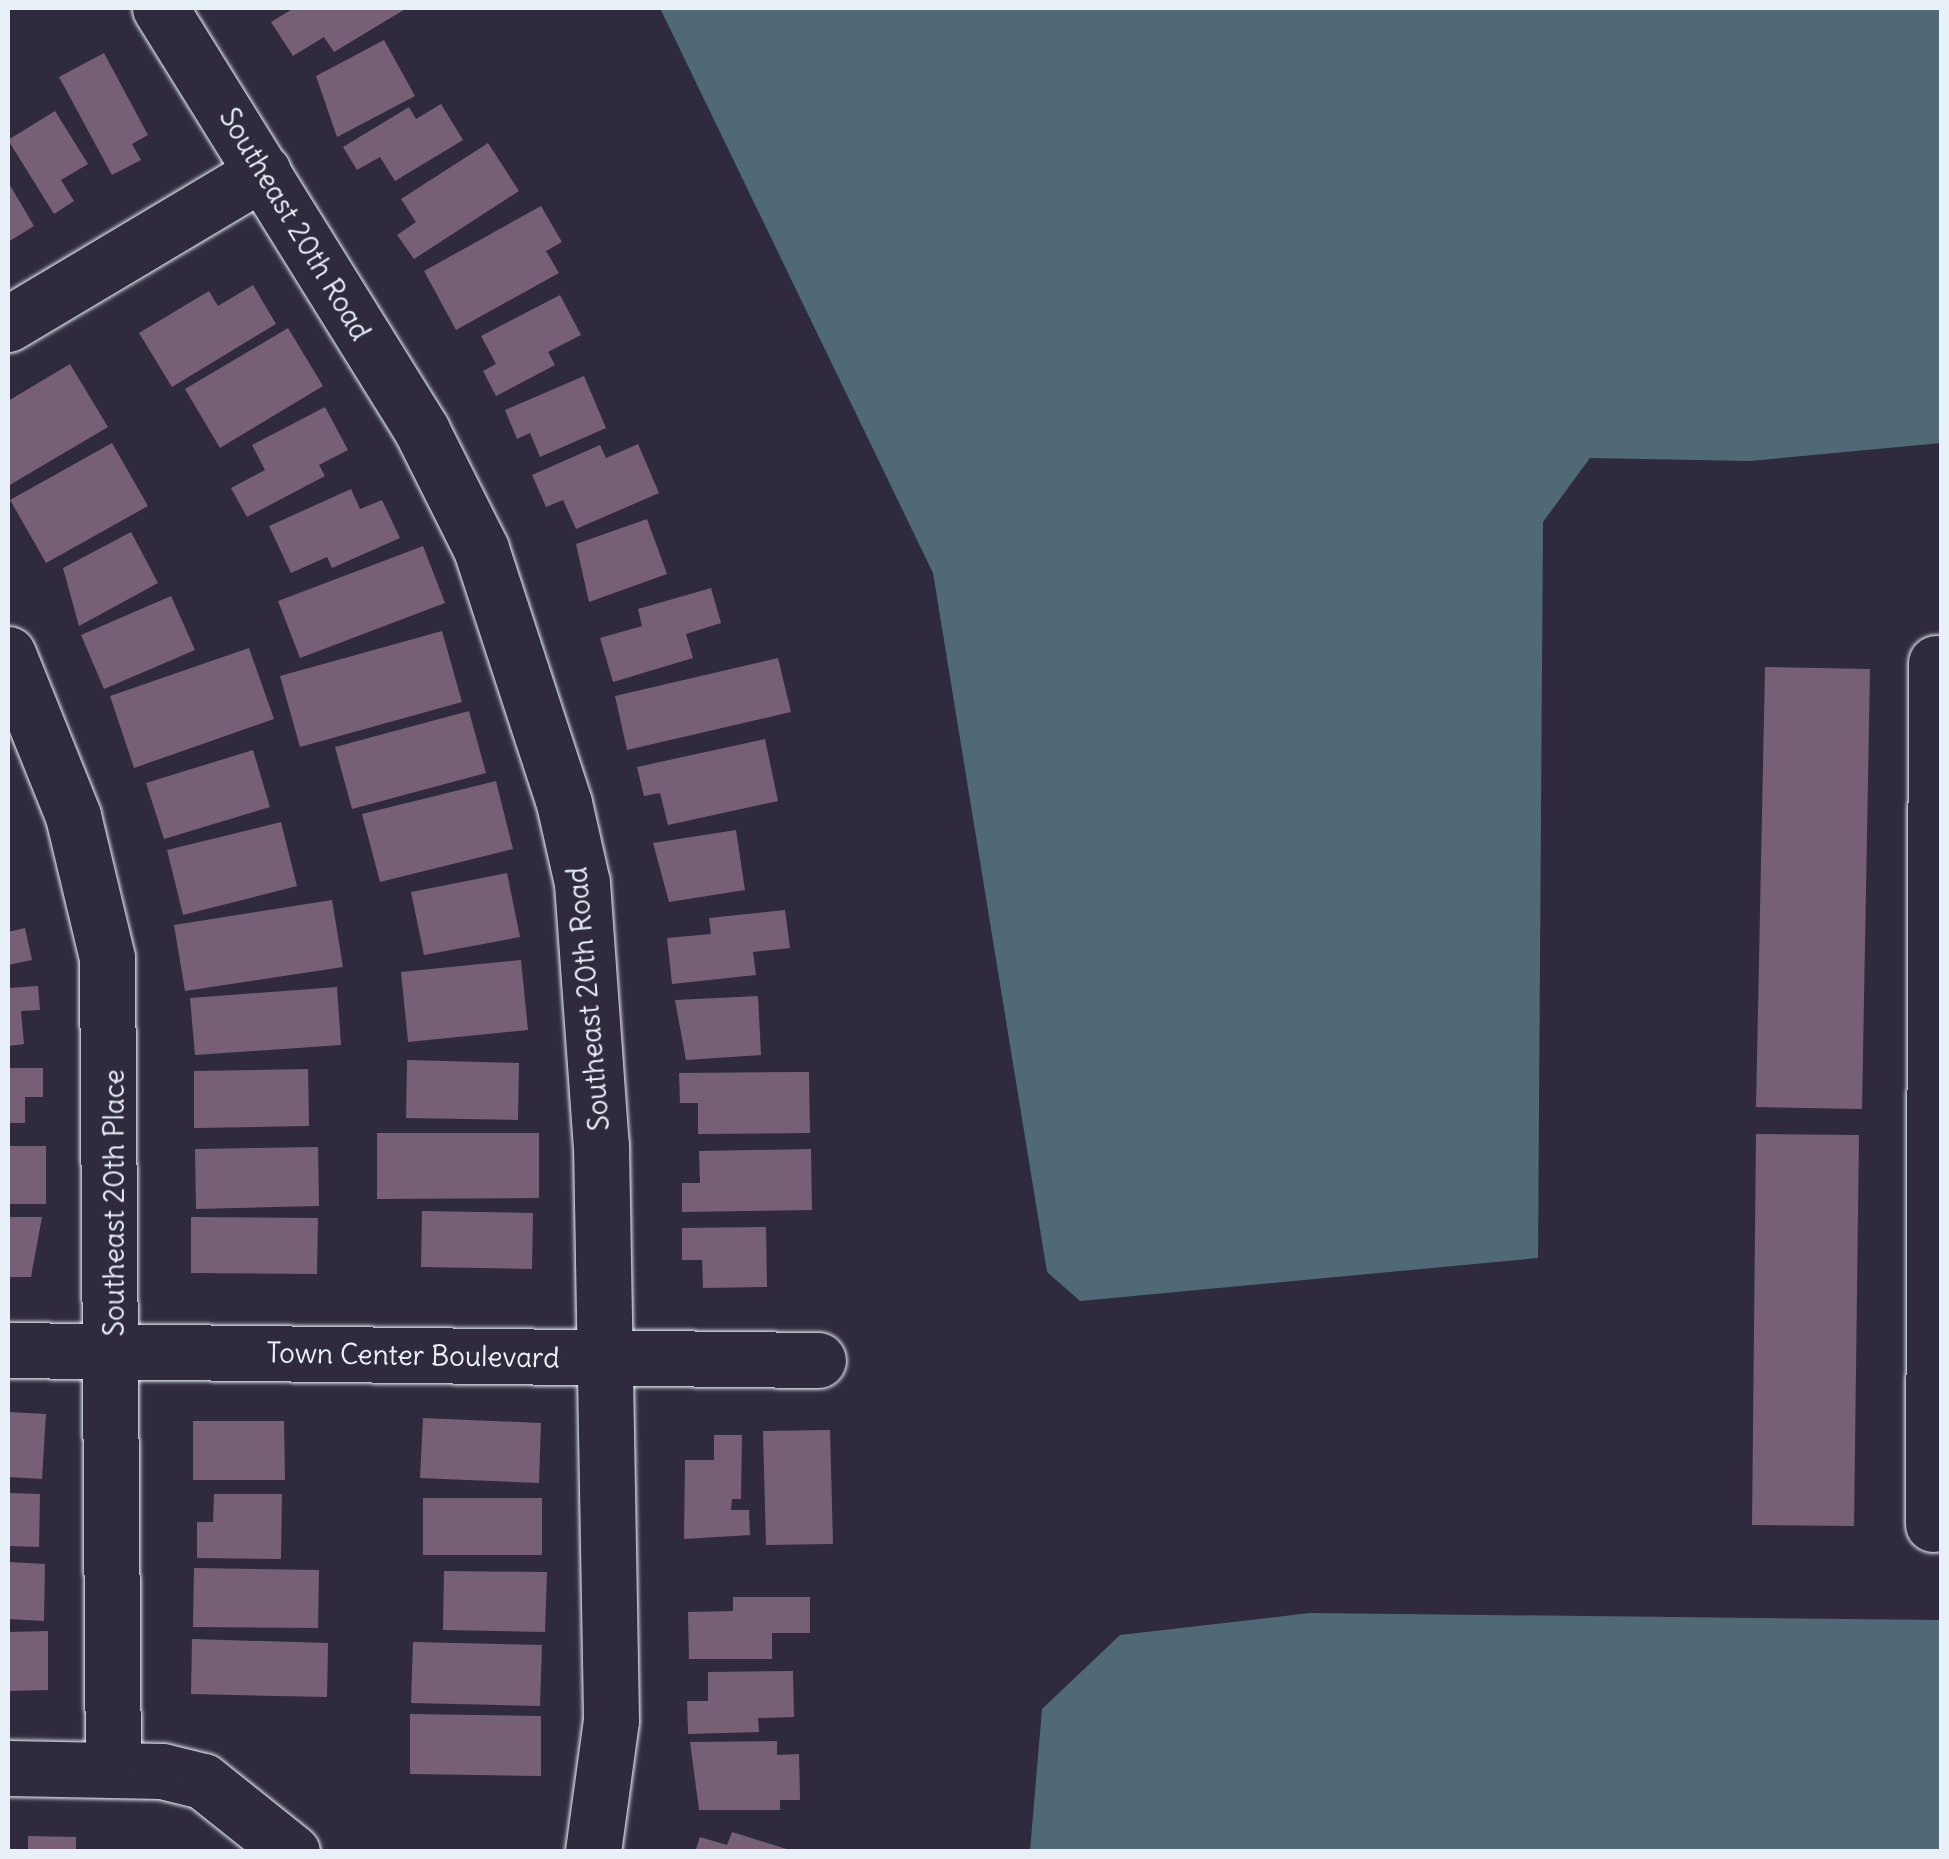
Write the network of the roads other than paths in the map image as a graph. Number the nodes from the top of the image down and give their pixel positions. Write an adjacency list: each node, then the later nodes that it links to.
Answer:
1 (160, 8): 2 (street, Southeast 20th Road)
2 (264, 172): 3 (street); 10 (street, Southeast 20th Road)
3 (8, 324)
4 (8, 654): 8 (street, Southeast 20th Place)
5 (1936, 663): 6 (street)
6 (1939, 841): 9 (street)
7 (8, 1350): 8 (street, Town Center Boulevard)
8 (115, 1352): 10 (street, Town Center Boulevard); 14 (street, Southeast 20th Place)
9 (1938, 1352): 12 (street)
10 (602, 1357): 11 (street, Town Center Boulevard); 16 (street, Southeast 20th Road)
11 (818, 1360)
12 (1933, 1524)
13 (8, 1768): 14 (street)
14 (113, 1770): 15 (street)
15 (292, 1852)
16 (592, 1852)

